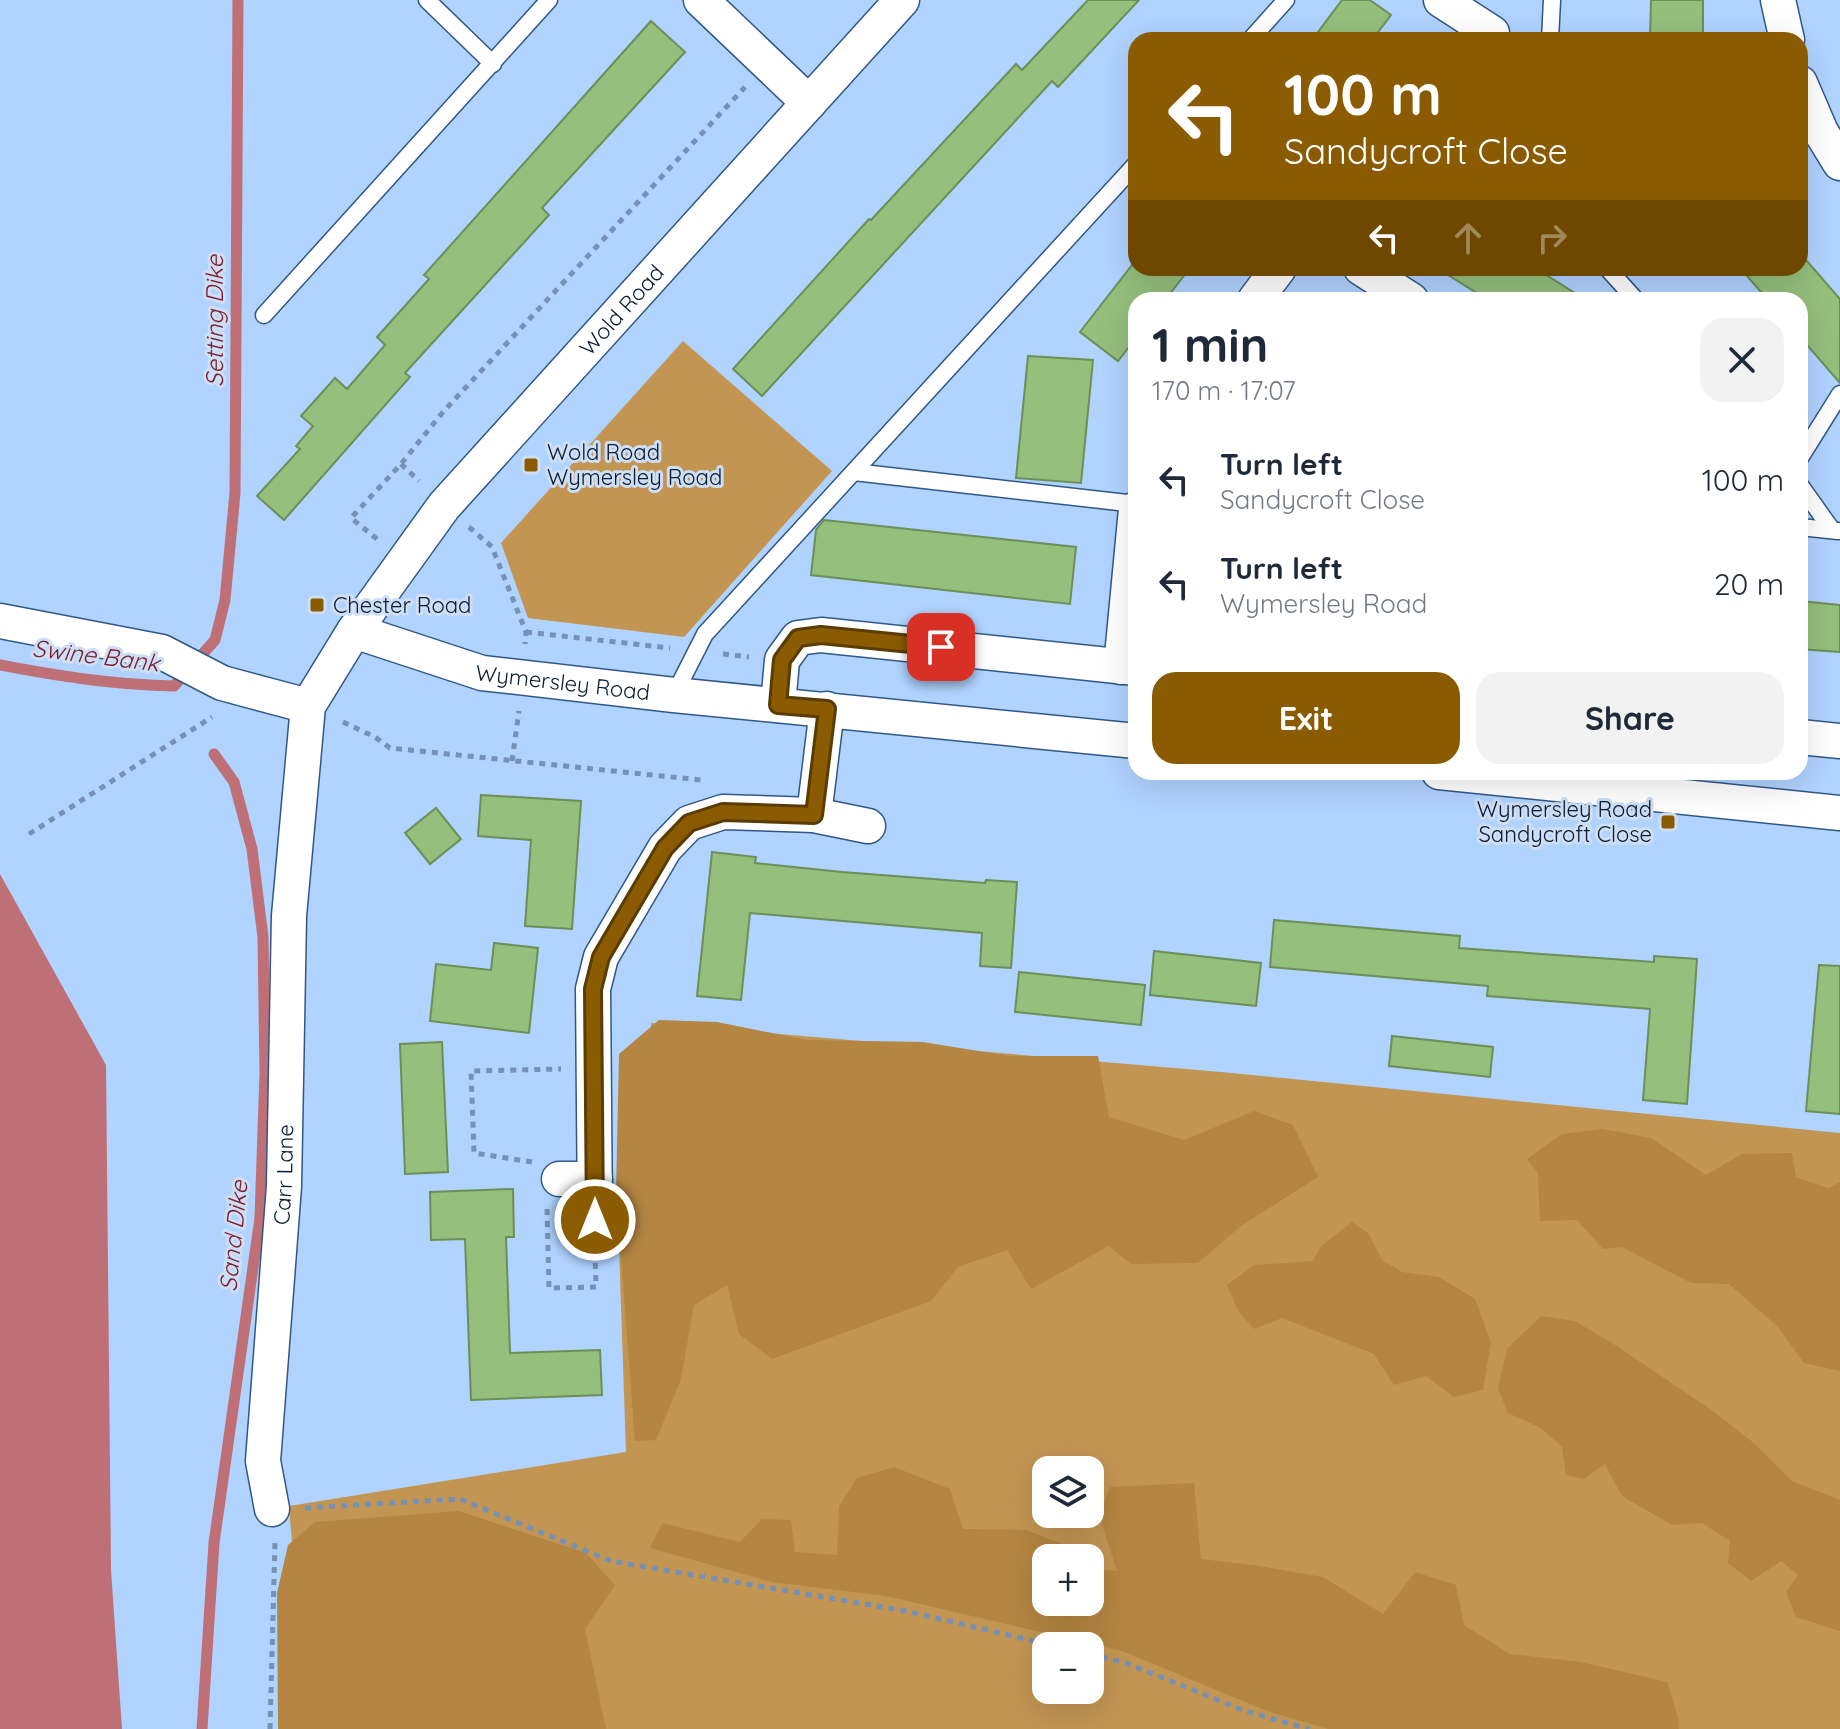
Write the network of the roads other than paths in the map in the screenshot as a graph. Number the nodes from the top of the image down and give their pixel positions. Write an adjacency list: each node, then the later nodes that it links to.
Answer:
1 (427, 0): 11 (lane)
2 (549, 0): 11 (lane)
3 (701, 0): 13 (street)
4 (902, 0): 13 (street, Wold Road)
5 (1286, 0): 8 (lane)
6 (1552, 0): 9 (lane)
7 (1778, 0): 10 (street)
8 (1257, 32)
9 (1550, 32)
10 (1785, 32)
11 (493, 64): 20 (lane)
12 (1808, 102): 14 (street)
13 (809, 103): 29 (street, Wold Road)
14 (1840, 163)
15 (1128, 173): 23 (lane)
16 (1374, 276): 18 (street)
17 (1614, 276): 19 (lane)
18 (1398, 292)
19 (1629, 292)
20 (264, 315)
21 (1840, 394): 22 (lane)
22 (1808, 445)
23 (854, 472): 25 (lane); 31 (lane)
24 (1808, 495): 27 (lane)
25 (1128, 505)
26 (1808, 528): 27 (lane)
27 (1836, 531)
28 (0, 621): 33 (street)
29 (354, 631): 31 (street, Wymersley Road); 33 (street, Carr Lane)
30 (1128, 667): 32 (street)
31 (674, 695): 32 (street, Wymersley Road)
32 (778, 705): 34 (street, Wymersley Road)
33 (308, 706): 45 (street, Carr Lane)
34 (827, 709): 36 (street, Wymersley Road); 40 (street)
35 (1808, 738): 37 (street)
36 (1128, 740)
37 (1840, 741)
38 (1517, 780): 39 (street)
39 (1840, 813)
40 (814, 815): 41 (street); 43 (street)
41 (868, 826)
42 (559, 1179): 43 (street)
43 (595, 1179): 44 (street)
44 (595, 1220)
45 (272, 1509)

